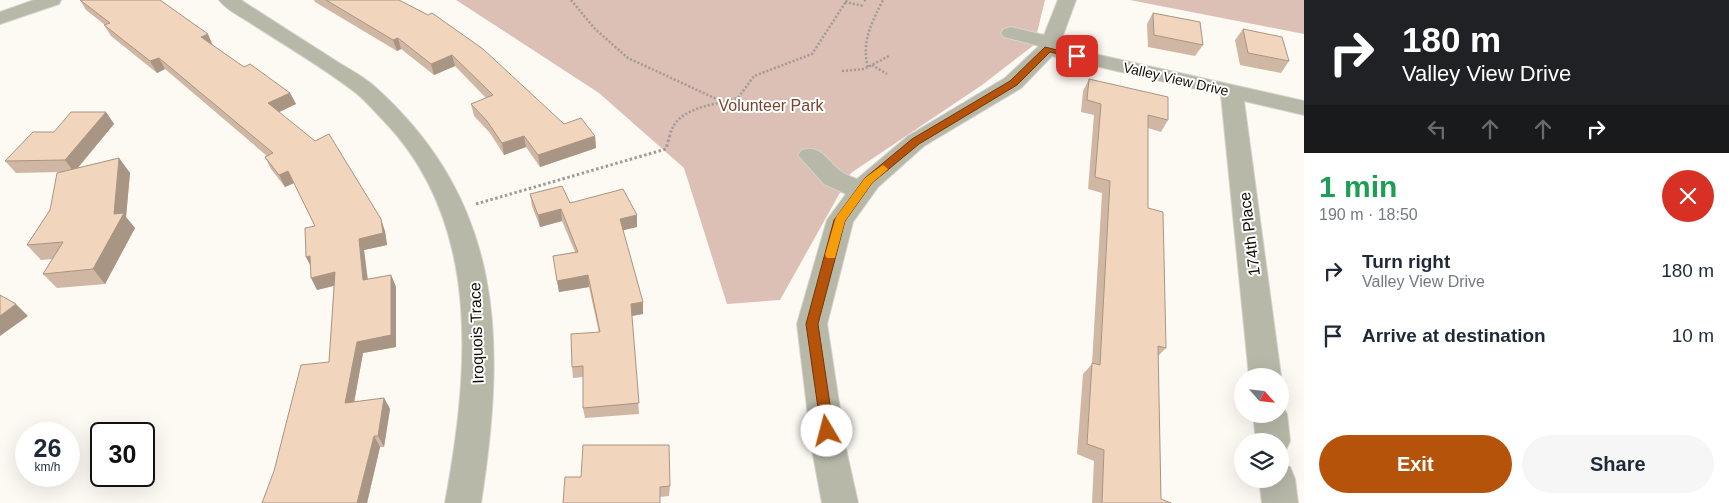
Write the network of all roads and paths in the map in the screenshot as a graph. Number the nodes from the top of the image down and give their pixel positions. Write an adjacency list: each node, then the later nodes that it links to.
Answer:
1 (52, 0): 8 (street)
2 (228, 0): 23 (street, Iroquois Trace)
3 (571, 0): 16 (path)
4 (883, 0): 12 (path)
5 (1067, 0): 10 (street)
6 (846, 1): 7 (path); 16 (path)
7 (864, 6)
8 (0, 18)
9 (1011, 34): 10 (street, Valley View Drive)
10 (1049, 46): 15 (street, Valley View Drive); 19 (street)
11 (889, 56): 12 (path)
12 (870, 66): 13 (path); 14 (path)
13 (842, 72)
14 (888, 74)
15 (1232, 92): 17 (street, Valley View Drive); 21 (street, 174th Place)
16 (724, 102): 20 (path)
17 (1304, 108)
18 (810, 155): 19 (street)
19 (861, 191): 24 (street)
20 (475, 204)
21 (1264, 368)
22 (1278, 488): 25 (street)
23 (463, 503)
24 (840, 503)
25 (1280, 503)

